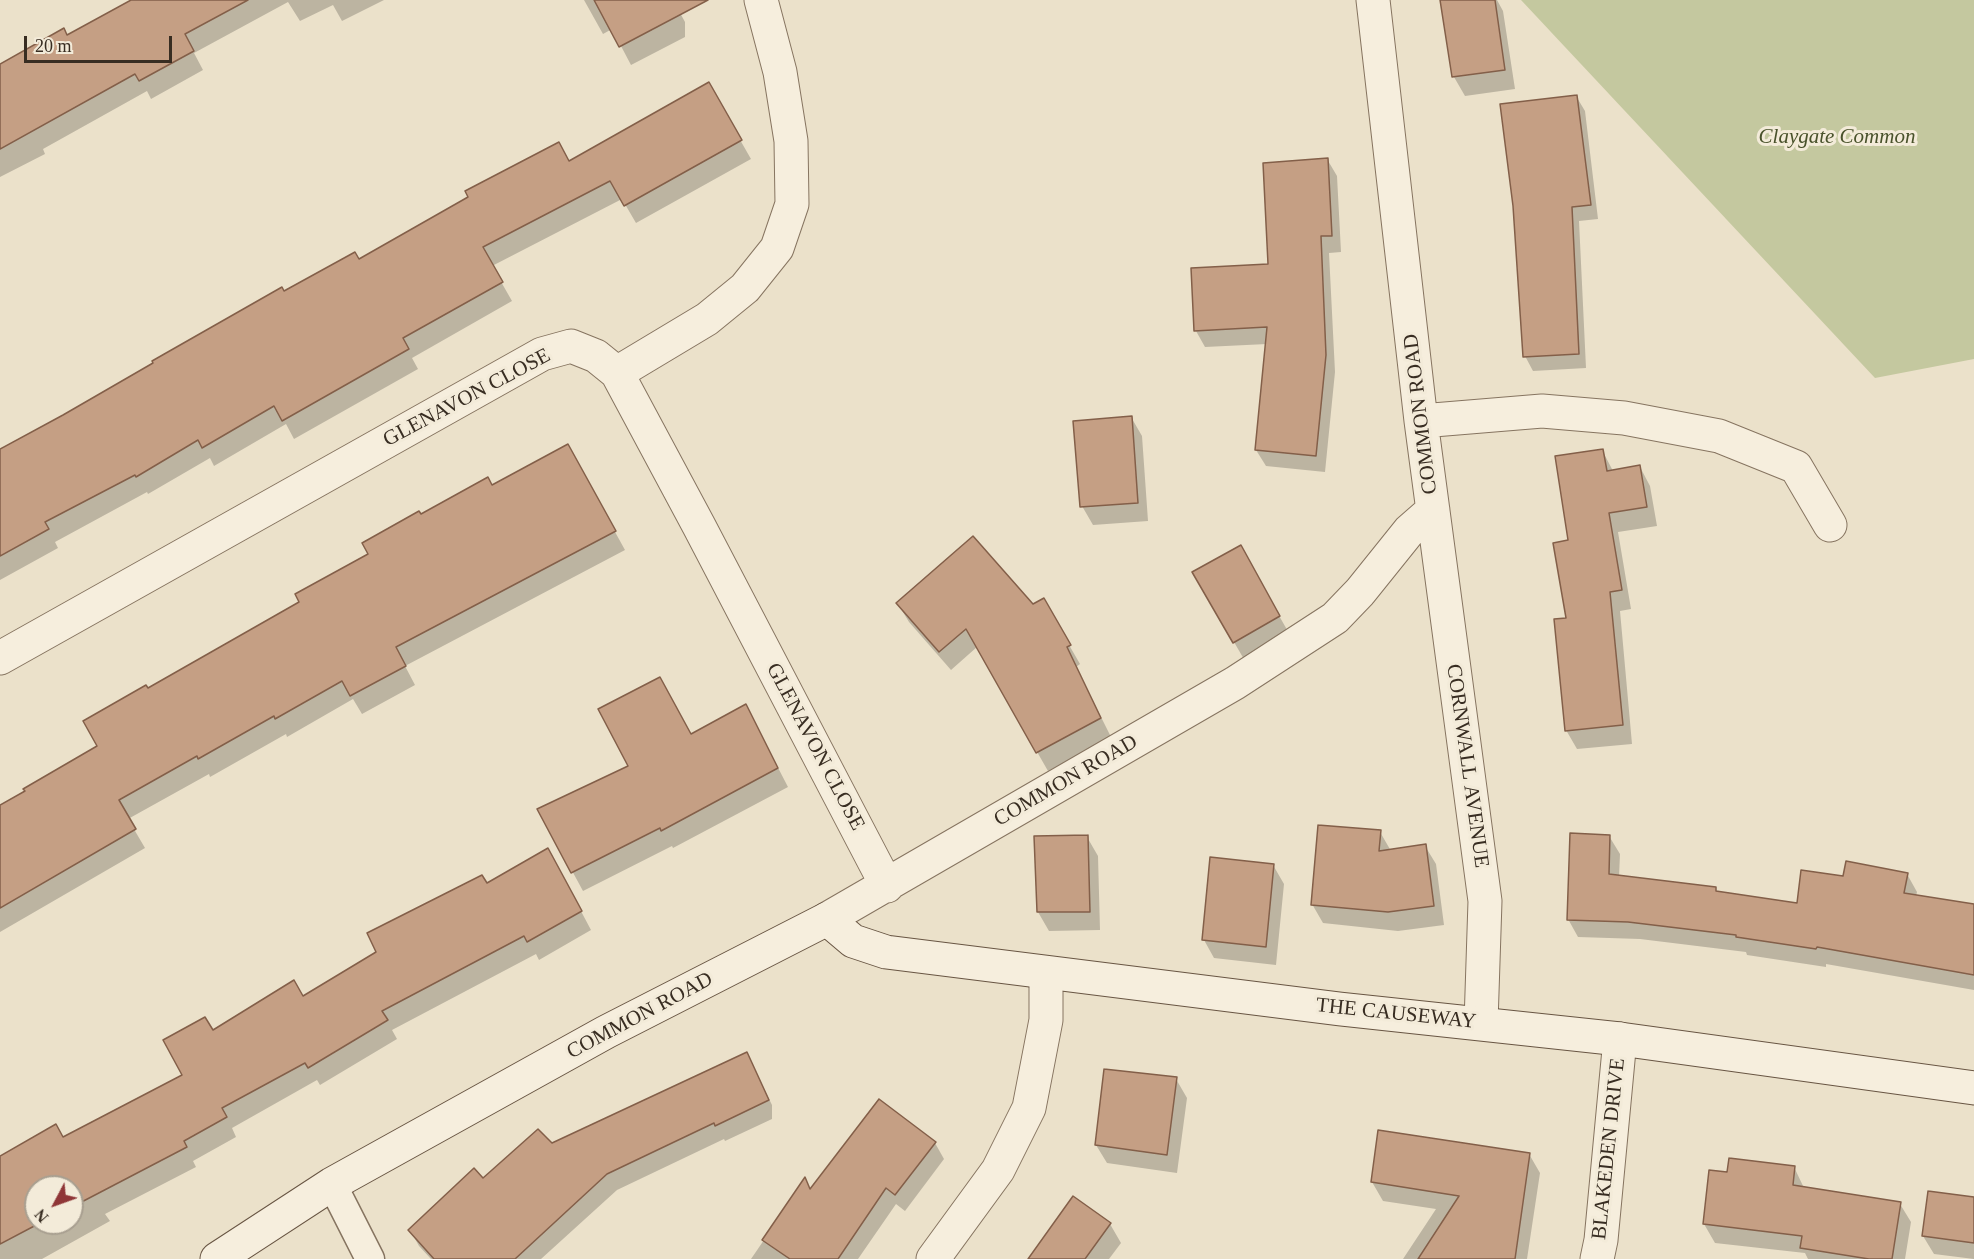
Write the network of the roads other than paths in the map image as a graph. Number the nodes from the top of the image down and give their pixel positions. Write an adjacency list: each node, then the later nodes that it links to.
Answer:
1 (761, 0): 3 (street)
2 (1373, 0): 4 (street, COMMON ROAD)
3 (617, 373): 7 (street, GLENAVON CLOSE); 8 (street, GLENAVON CLOSE)
4 (1421, 422): 5 (street, COMMON ROAD); 6 (street)
5 (1433, 510): 8 (street, COMMON ROAD); 11 (street, CORNWALL AVENUE)
6 (1830, 525)
7 (0, 658)
8 (887, 886): 9 (street, COMMON ROAD)
9 (827, 919): 10 (street, THE CAUSEWAY); 14 (street, COMMON ROAD)
10 (1046, 973): 11 (street, THE CAUSEWAY); 17 (street)
11 (1482, 1023): 12 (street, THE CAUSEWAY)
12 (1620, 1039): 13 (street, THE CAUSEWAY); 18 (street, BLAKEDEN DRIVE)
13 (1974, 1088)
14 (332, 1184): 15 (street, COMMON ROAD); 16 (lane)
15 (217, 1259)
16 (370, 1259)
17 (933, 1259)
18 (1597, 1259)

